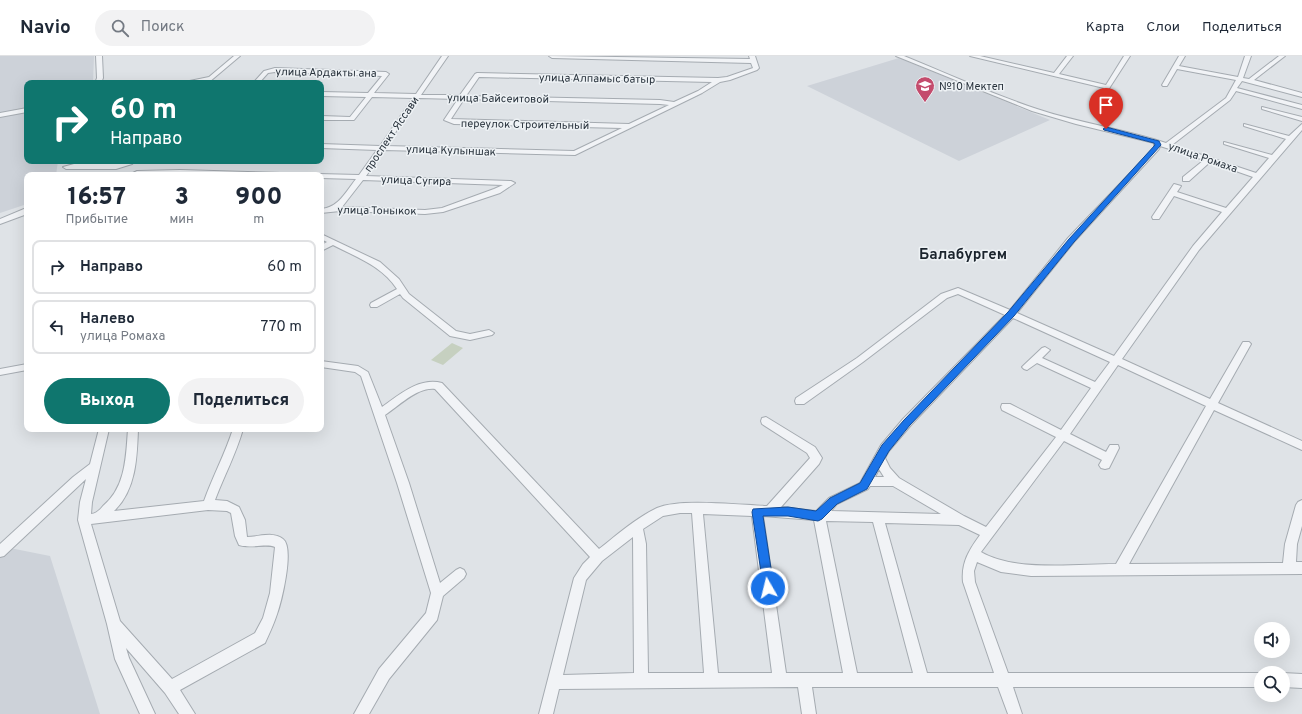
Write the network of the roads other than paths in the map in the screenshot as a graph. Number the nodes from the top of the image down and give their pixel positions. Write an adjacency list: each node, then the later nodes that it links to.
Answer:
1 (98, 56): 18 (street)
2 (237, 56): 16 (street)
3 (445, 56): 30 (street, проспект Яссави)
4 (552, 56): 12 (street)
5 (899, 56): 13 (street, улица Ромаха)
6 (973, 56): 15 (street)
7 (1070, 56): 15 (street)
8 (1127, 56): 25 (street)
9 (1182, 56): 14 (street)
10 (1248, 56): 17 (street)
11 (1282, 56): 23 (street)
12 (753, 58): 22 (street)
13 (915, 58): 44 (street, улица Ромаха)
14 (1176, 66): 17 (street); 24 (street)
15 (1055, 75): 25 (street)
16 (212, 78): 19 (street); 20 (street)
17 (1240, 79): 23 (street); 26 (street)
18 (99, 80)
19 (200, 80)
20 (209, 80)
21 (259, 80): 29 (street, улица Ардакты ана)
22 (718, 80): 31 (street, улица Алпамыс батыр); 33 (street)
23 (1250, 81): 28 (street)
24 (1165, 85)
25 (1108, 87): 32 (street)
26 (1234, 89): 34 (street); 46 (street)
27 (324, 94): 29 (street, улица Байсеитовой)
28 (1302, 95)
29 (371, 96): 30 (street, улица Байсеитовой); 38 (street, улица Ардакты ана)
30 (417, 96): 31 (street, улица Байсеитовой); 48 (street, проспект Яссави)
31 (462, 98): 33 (street, улица Байсеитовой); 41 (street, переулок Строительный)
32 (1099, 100)
33 (675, 104): 41 (street)
34 (1302, 107)
35 (1264, 109): 39 (street)
36 (24, 111): 37 (street)
37 (0, 115)
38 (324, 118)
39 (1302, 119)
40 (1245, 124): 43 (street)
41 (630, 126): 48 (street, улица Кулыншак)
42 (1302, 127): 43 (street)
43 (1290, 138): 49 (street)
44 (1157, 142): 46 (street, улица Ромаха); 69 (street)
45 (1225, 142): 49 (street)
46 (1168, 145): 50 (street, улица Ромаха)
47 (324, 146): 48 (street, улица Кулыншак)
48 (382, 148): 55 (street, проспект Яссави)
49 (1274, 157): 54 (street)
50 (1210, 159): 54 (street, улица Ромаха); 56 (street)
51 (66, 164): 52 (street)
52 (124, 164)
53 (324, 176): 55 (street, улица Сугира)
54 (1258, 176): 60 (street)
55 (361, 178): 57 (street, улица Сугира); 58 (street, проспект Яссави)
56 (1186, 179)
57 (511, 183): 58 (street, улица Тоныкок)
58 (333, 209): 59 (street, улица Тоныкок)
59 (324, 211)
60 (1226, 211): 62 (street); 74 (street)
61 (24, 212): 63 (street)
62 (1156, 217)
63 (0, 222)
64 (324, 238): 65 (street)
65 (332, 242): 66 (street); 67 (street)
66 (324, 247)
67 (400, 290): 68 (street); 70 (street)
68 (374, 305)
69 (1011, 314): 74 (street); 80 (street); 91 (street)
70 (489, 333)
71 (1246, 344): 81 (street)
72 (1045, 350): 73 (street)
73 (1036, 359): 76 (street); 79 (street)
74 (1115, 361): 79 (street); 81 (street)
75 (324, 364): 83 (street)
76 (1028, 367)
77 (24, 368): 78 (street)
78 (0, 372)
79 (1097, 387): 88 (street)
80 (800, 401)
81 (1212, 404): 89 (street); 109 (street)
82 (1006, 406): 88 (street)
83 (379, 414): 107 (street); 111 (street)
84 (766, 421): 98 (street)
85 (103, 432): 92 (street)
86 (133, 432): 101 (street)
87 (237, 432): 95 (street)
88 (1063, 435): 90 (street); 104 (street)
89 (1302, 446)
90 (1114, 448)
91 (880, 459): 93 (street); 94 (street)
92 (95, 466): 101 (street); 105 (street)
93 (895, 481): 94 (street); 102 (street)
94 (866, 482): 99 (street)
95 (208, 505): 101 (street); 124 (street)
96 (1302, 505): 108 (street)
97 (697, 508): 98 (street); 103 (street); 114 (street)
98 (764, 511): 99 (street); 119 (street)
99 (818, 516): 100 (street); 115 (street)
100 (877, 518): 102 (street); 116 (street)
101 (90, 519): 112 (street)
102 (960, 520): 104 (street)
103 (637, 527): 107 (street); 113 (street)
104 (989, 534): 106 (street)
105 (0, 552)
106 (973, 554): 109 (street); 121 (street)
107 (598, 557): 123 (street)
108 (1296, 568): 109 (street)
109 (1119, 570)
110 (460, 574): 111 (street)
111 (436, 593): 127 (street)
112 (114, 624): 124 (street); 125 (street)
113 (641, 680): 114 (street); 123 (street)
114 (712, 680): 119 (street)
115 (851, 680): 116 (street); 120 (street)
116 (922, 680): 121 (street)
117 (1254, 680): 121 (street)
118 (1290, 680): 122 (street)
119 (780, 681): 120 (street)
120 (804, 681): 129 (street)
121 (1003, 681): 130 (street)
122 (1302, 681)
123 (554, 682): 128 (street)
124 (170, 688): 126 (street)
125 (148, 714)
126 (188, 714)
127 (361, 714)
128 (546, 714)
129 (808, 714)
130 (1015, 714)

